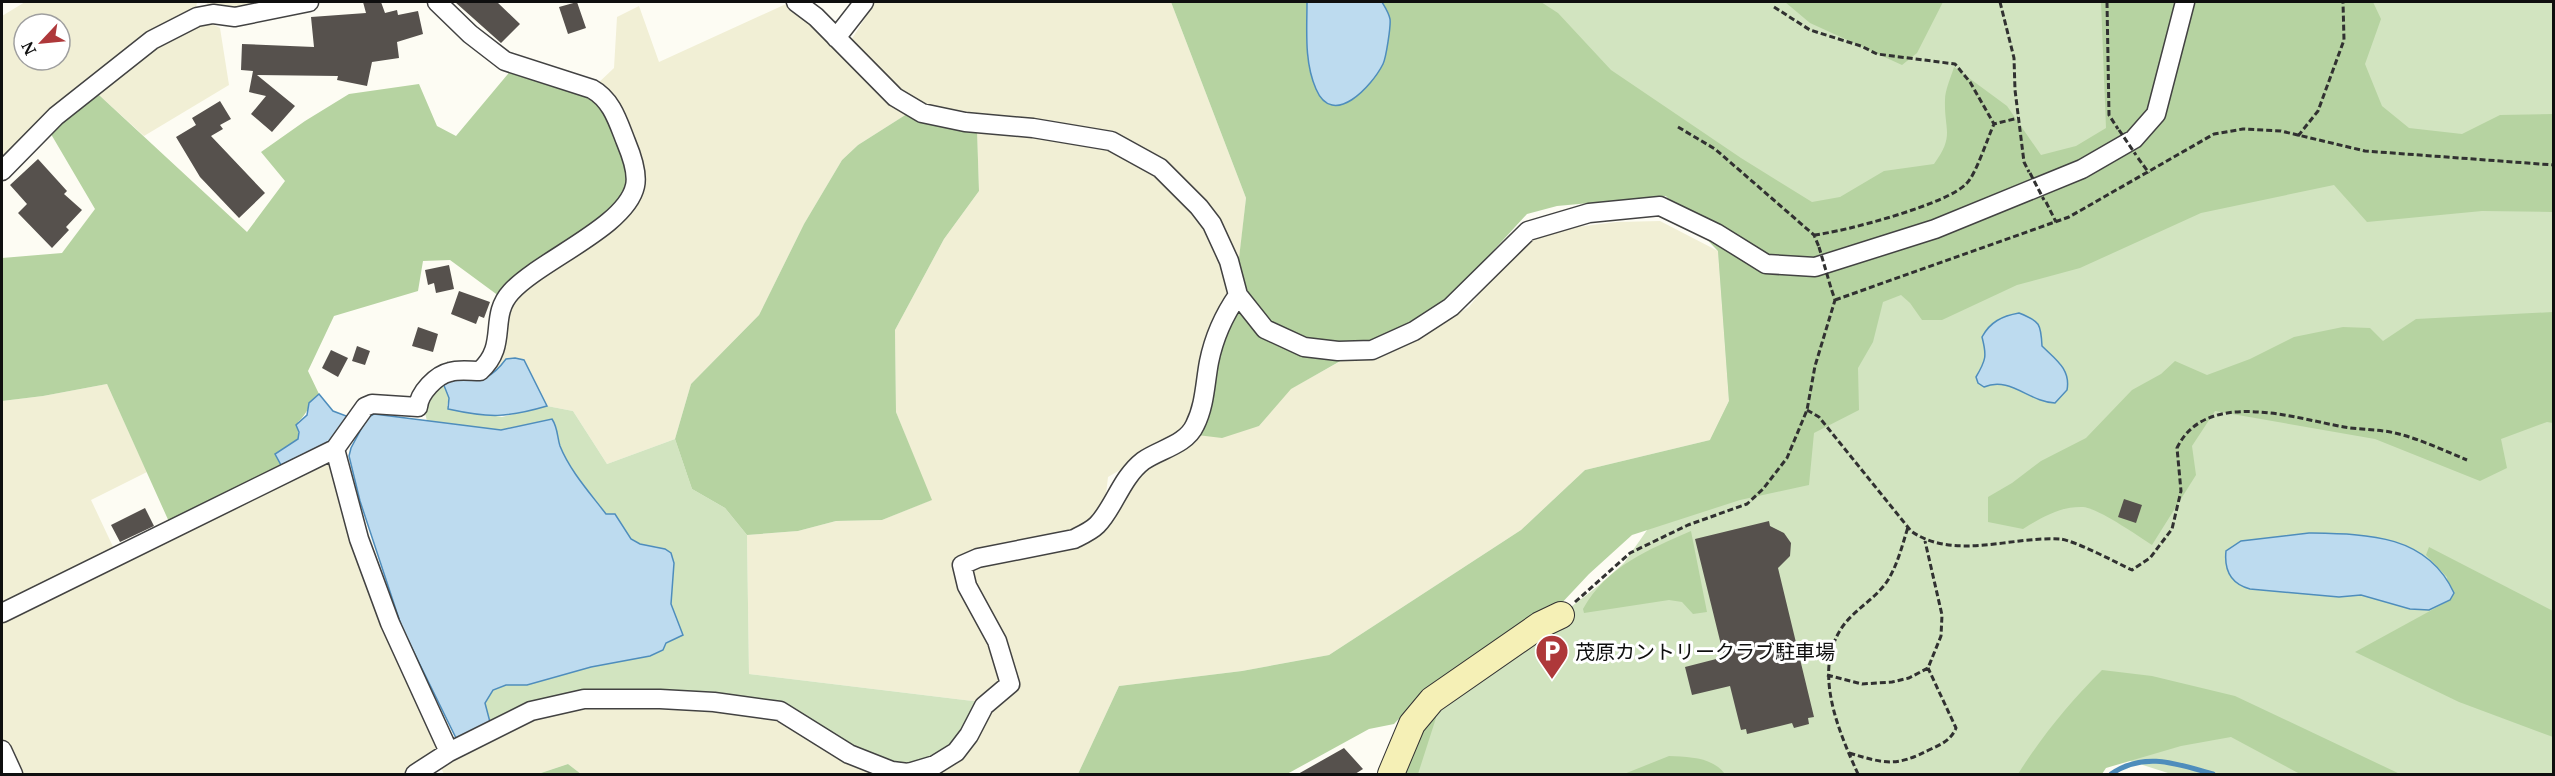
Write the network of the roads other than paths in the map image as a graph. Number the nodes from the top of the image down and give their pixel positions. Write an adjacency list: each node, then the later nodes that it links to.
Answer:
1 (309, 2): 6 (street)
2 (437, 2): 10 (street)
3 (796, 2): 7 (street)
4 (864, 2): 7 (street)
5 (2185, 2): 9 (street)
6 (202, 9): 8 (street)
7 (836, 38): 9 (street)
8 (2, 171)
9 (1238, 295): 14 (street)
10 (335, 449): 11 (street); 14 (street)
11 (2, 613)
12 (1561, 615): 17 (street)
13 (2, 750): 15 (street)
14 (448, 752): 16 (street)
15 (13, 774)
16 (415, 774)
17 (1391, 774)

